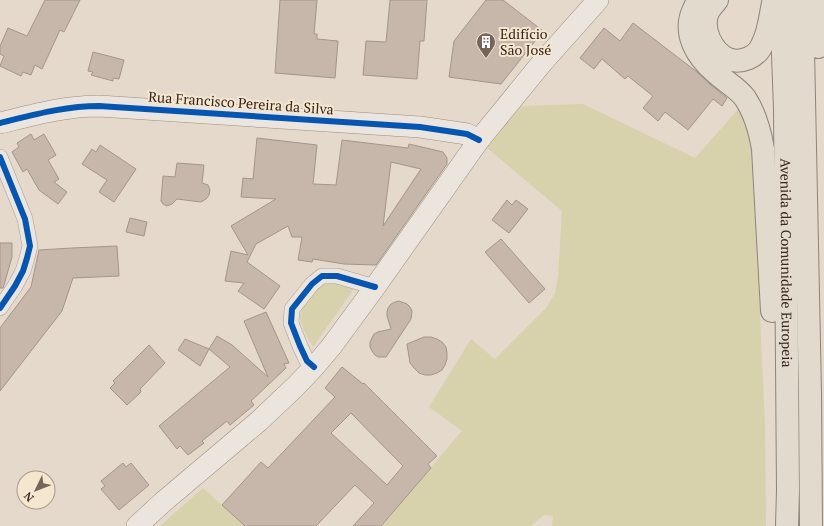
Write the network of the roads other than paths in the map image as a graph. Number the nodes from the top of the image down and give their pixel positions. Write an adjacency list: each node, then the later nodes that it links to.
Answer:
1 (598, 0): 9 (main road)
2 (699, 0): 14 (main road)
3 (717, 0): 4 (main road)
4 (773, 0)
5 (781, 0): 14 (main road, Avenida da Comunidade Europeia)
6 (802, 0): 15 (main road, Avenida da Comunidade Europeia)
7 (817, 0): 15 (main road)
8 (0, 123): 9 (main road, Rua Francisco Pereira da Silva)
9 (479, 140): 11 (main road)
10 (0, 157): 12 (street)
11 (375, 287): 13 (main road); 13 (street)
12 (0, 308)
13 (314, 367): 16 (main road)
14 (787, 384): 17 (main road, Avenida da Comunidade Europeia)
15 (811, 449): 18 (main road, Avenida da Comunidade Europeia)
16 (137, 526)
17 (787, 526)
18 (811, 526)

